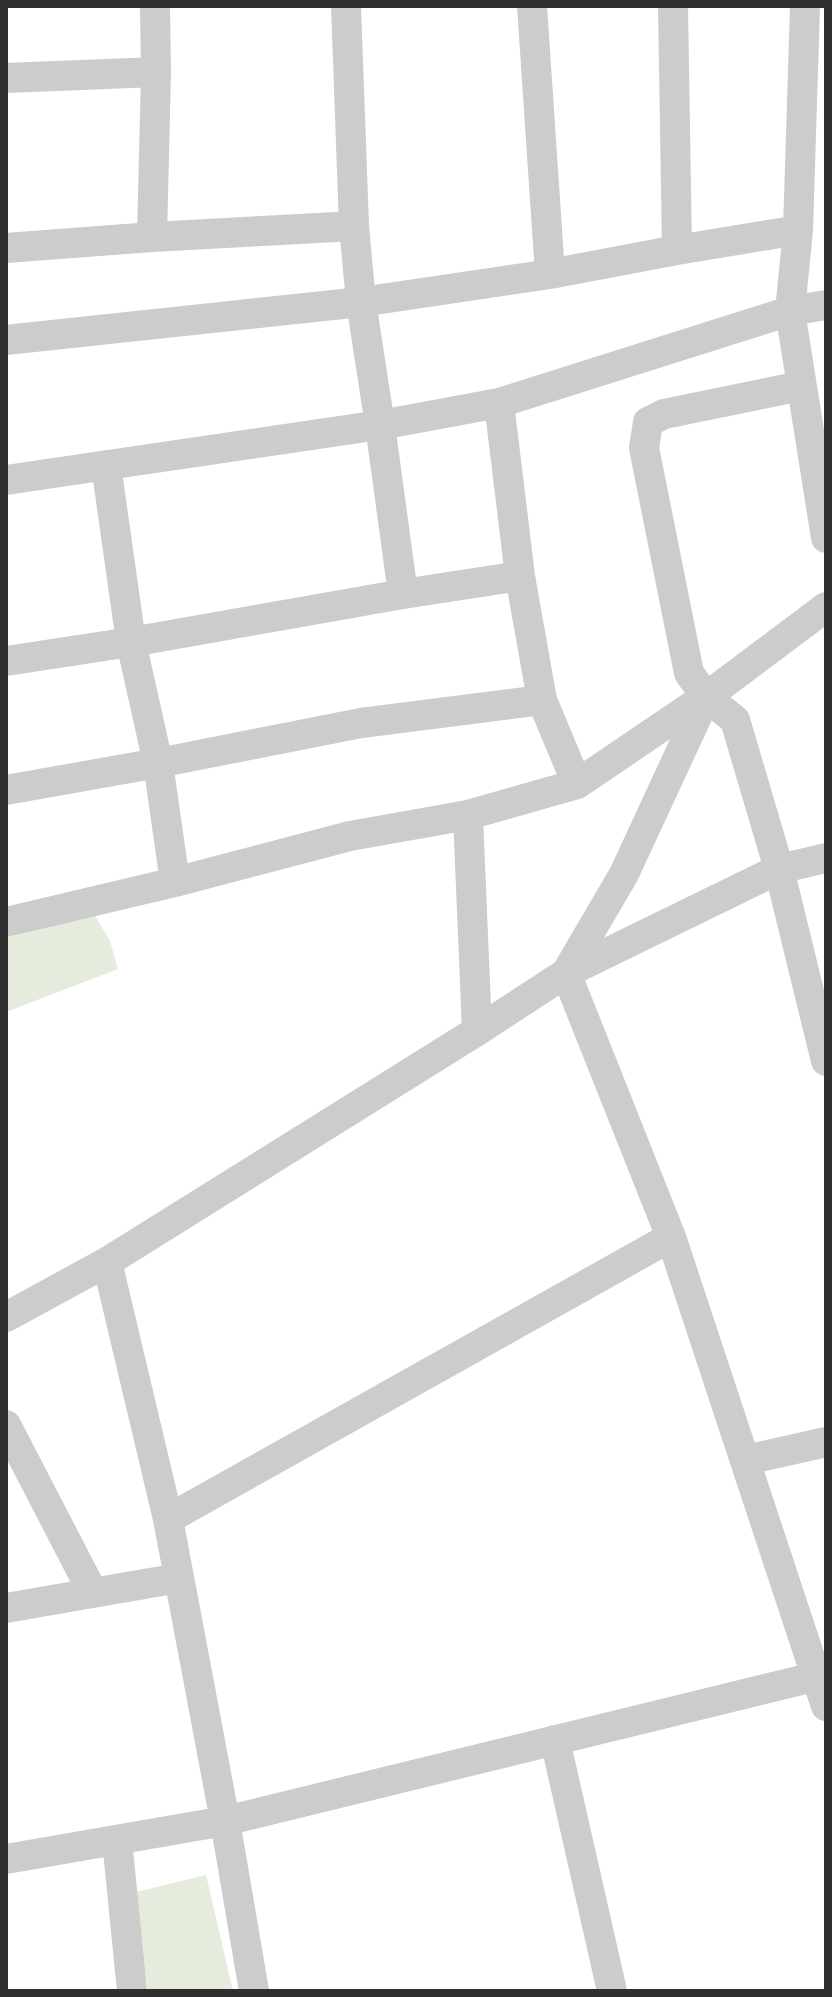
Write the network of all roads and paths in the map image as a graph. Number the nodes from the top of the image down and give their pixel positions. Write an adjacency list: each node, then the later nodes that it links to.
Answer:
1 (155, 6): 6 (street)
2 (346, 6): 8 (street)
3 (532, 6): 13 (street)
4 (673, 6): 12 (street)
5 (812, 17): 9 (street)
6 (156, 72): 7 (street); 10 (street)
7 (6, 78)
8 (354, 226): 10 (street); 14 (street)
9 (798, 230): 12 (street); 16 (street)
10 (152, 237): 11 (street)
11 (6, 248)
12 (677, 250): 13 (street)
13 (550, 274): 14 (street)
14 (361, 302): 17 (street); 20 (street)
15 (826, 305): 16 (street)
16 (790, 311): 18 (street); 19 (street)
17 (6, 340)
18 (801, 386): 23 (street); 29 (street)
19 (499, 403): 20 (street); 24 (street)
20 (380, 425): 21 (street); 25 (street)
21 (106, 465): 22 (street); 27 (street)
22 (6, 480)
23 (826, 538)
24 (520, 576): 25 (street); 30 (street)
25 (403, 594): 27 (street)
26 (826, 607): 29 (street)
27 (131, 642): 28 (street); 31 (street)
28 (6, 661)
29 (706, 697): 32 (street); 36 (street); 39 (street)
30 (542, 700): 31 (street); 32 (street)
31 (158, 763): 33 (street); 37 (street)
32 (577, 784): 34 (street)
33 (6, 790)
34 (468, 815): 37 (street); 40 (street)
35 (826, 858): 36 (street)
36 (779, 869): 39 (street); 41 (street)
37 (175, 882): 38 (street)
38 (6, 922)
39 (566, 973): 40 (street); 42 (street)
40 (477, 1031): 43 (street)
41 (826, 1061)
42 (671, 1237): 47 (street); 48 (street)
43 (107, 1262): 44 (street); 48 (street)
44 (6, 1317)
45 (6, 1425): 50 (street)
46 (826, 1442): 47 (street)
47 (746, 1460): 52 (street)
48 (168, 1519): 49 (street)
49 (179, 1578): 50 (street); 55 (street)
50 (93, 1593): 51 (street)
51 (6, 1608)
52 (822, 1674): 53 (street); 54 (street)
53 (826, 1706)
54 (555, 1740): 55 (street); 60 (street)
55 (225, 1821): 56 (street); 59 (street)
56 (117, 1840): 57 (street); 58 (street)
57 (6, 1859)
58 (132, 1991)
59 (254, 1991)
60 (612, 1991)

